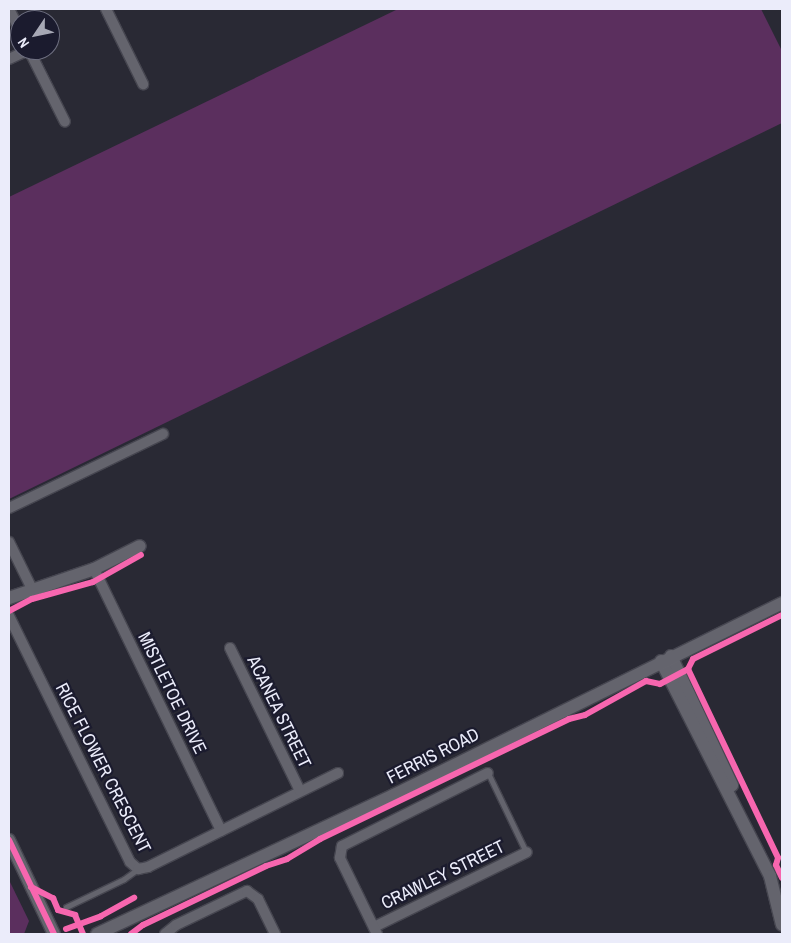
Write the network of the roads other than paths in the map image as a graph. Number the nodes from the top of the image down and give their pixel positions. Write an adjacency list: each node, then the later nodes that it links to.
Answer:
1 (106, 9): 3 (street)
2 (33, 60): 4 (street)
3 (143, 84)
4 (65, 122)
5 (163, 434): 6 (street)
6 (9, 508)
7 (9, 542): 10 (street)
8 (140, 546): 9 (street)
9 (94, 569): 10 (street); 19 (street, MISTLETOE DRIVE)
10 (33, 591): 11 (street)
11 (9, 598)
12 (782, 603): 15 (street, FERRIS ROAD)
13 (9, 616): 22 (street, RICE FLOWER CRESCENT)
14 (230, 648): 18 (street, ACANEA STREET)
15 (666, 659): 24 (street); 27 (street, FERRIS ROAD)
16 (488, 773): 21 (lane); 25 (street)
17 (338, 774): 18 (street, RICE FLOWER CRESCENT)
18 (300, 791): 19 (street, RICE FLOWER CRESCENT)
19 (221, 830): 22 (street, RICE FLOWER CRESCENT)
20 (9, 840): 26 (street)
21 (527, 852): 25 (street, CRAWLEY STREET)
22 (138, 869): 23 (lane)
23 (66, 907)
24 (782, 925)
25 (376, 930)
26 (54, 934)
27 (97, 934)
28 (164, 934): 29 (street)
29 (275, 934)

